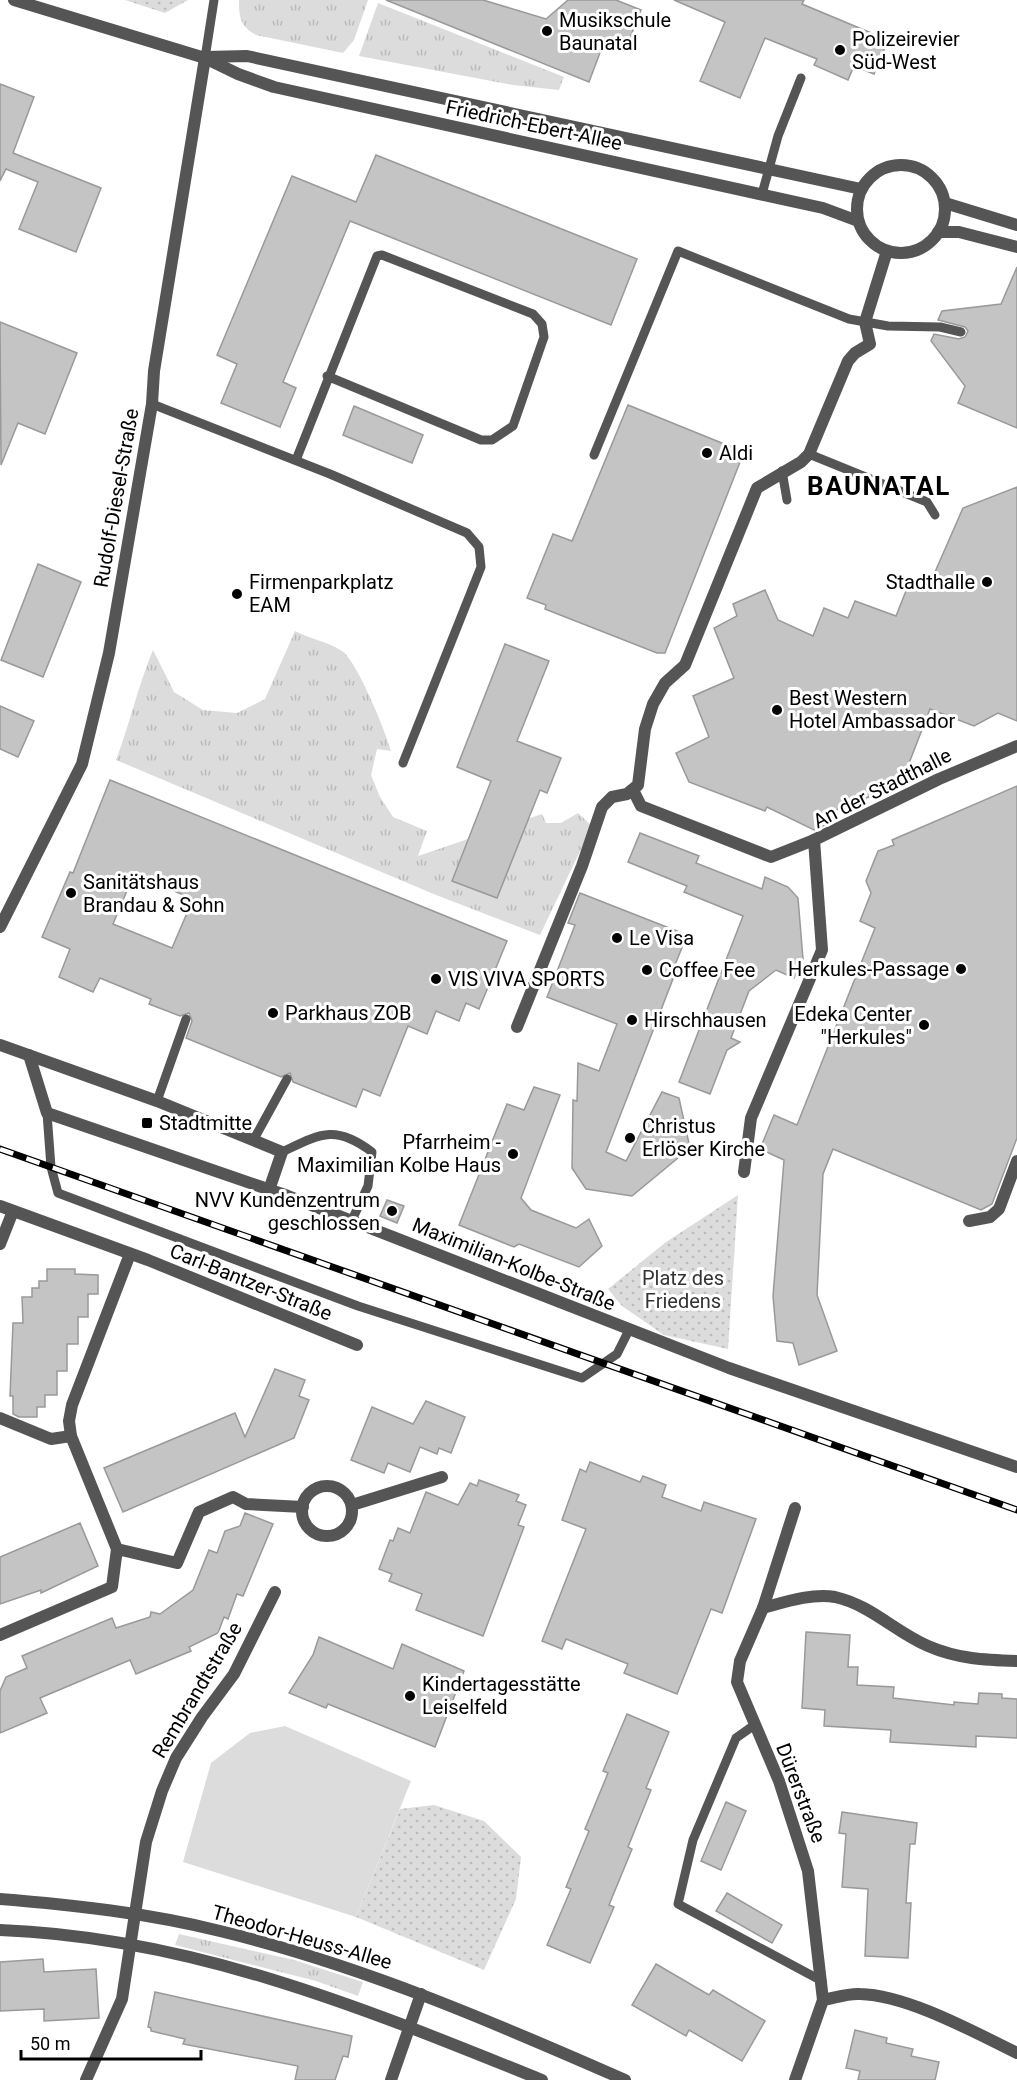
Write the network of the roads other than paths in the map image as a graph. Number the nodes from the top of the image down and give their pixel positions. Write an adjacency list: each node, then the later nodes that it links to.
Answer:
1 (14, 0): 3 (street, Friedrich-Ebert-Allee)
2 (214, 0): 3 (lane)
3 (205, 57): 5 (street, Friedrich-Ebert-Allee); 7 (street, Friedrich-Ebert-Allee); 17 (street, Rudolf-Diesel-Straße)
4 (801, 78): 5 (lane)
5 (769, 168): 6 (street, Friedrich-Ebert-Allee); 7 (lane)
6 (861, 189): 8 (street); 9 (street)
7 (762, 194): 9 (street, Friedrich-Ebert-Allee)
8 (945, 203): 10 (street); 11 (street)
9 (858, 221): 13 (street)
10 (1017, 225)
11 (938, 232): 12 (street); 13 (street)
12 (1017, 248)
13 (887, 250): 14 (street)
14 (865, 322): 15 (lane); 18 (street); 19 (lane)
15 (962, 332)
16 (327, 376): 16 (lane); 20 (lane)
17 (152, 404): 20 (lane); 28 (street, Rudolf-Diesel-Straße)
18 (809, 454): 21 (street); 23 (lane)
19 (594, 455)
20 (296, 460): 25 (lane)
21 (782, 471): 22 (lane); 26 (street)
22 (787, 500)
23 (935, 515)
24 (1017, 746): 27 (street, An der Stadthalle)
25 (403, 764)
26 (633, 789): 27 (street); 30 (street)
27 (814, 840): 39 (street, An der Stadthalle)
28 (0, 927)
29 (186, 1019): 34 (lane)
30 (517, 1027)
31 (0, 1045): 32 (street)
32 (29, 1055): 34 (street); 35 (street)
33 (287, 1079): 36 (lane)
34 (157, 1101): 36 (street)
35 (47, 1113): 40 (street, Maximilian-Kolbe-Straße); 47 (lane)
36 (254, 1139): 37 (street)
37 (282, 1152): 40 (street); 43 (lane)
38 (1017, 1161): 44 (street)
39 (744, 1172)
40 (269, 1190): 43 (street, Maximilian-Kolbe-Straße)
41 (0, 1206): 42 (street, Carl-Bantzer-Straße)
42 (13, 1211): 45 (street); 46 (street, Carl-Bantzer-Straße)
43 (352, 1220): 47 (street, Maximilian-Kolbe-Straße)
44 (969, 1221)
45 (0, 1244)
46 (130, 1254): 48 (street, Carl-Bantzer-Straße); 50 (street)
47 (629, 1330): 51 (street, Maximilian-Kolbe-Straße)
48 (357, 1345)
49 (0, 1419): 50 (street)
50 (71, 1436): 56 (street)
51 (1017, 1467)
52 (442, 1477): 53 (street)
53 (352, 1505): 54 (street); 54 (street)
54 (303, 1507): 56 (street)
55 (795, 1508): 58 (street, Dürerstraße)
56 (114, 1543): 59 (street)
57 (275, 1592): 63 (street, Rembrandtstraße)
58 (763, 1608): 60 (street); 61 (street, Dürerstraße)
59 (0, 1635)
60 (1017, 1661)
61 (753, 1726): 66 (street, Dürerstraße); 66 (lane)
62 (0, 1899): 63 (street, Theodor-Heuss-Allee)
63 (134, 1915): 65 (street); 67 (street, Theodor-Heuss-Allee)
64 (0, 1930): 65 (street)
65 (131, 1944): 69 (street); 71 (street)
66 (822, 1981): 68 (street, Dürerstraße)
67 (421, 1994): 69 (street); 74 (street, Theodor-Heuss-Allee)
68 (823, 2000): 70 (street); 75 (street, Dürerstraße)
69 (409, 2026): 72 (street); 73 (street)
70 (1017, 2053)
71 (86, 2080)
72 (391, 2080)
73 (542, 2080)
74 (625, 2080)
75 (795, 2080)

